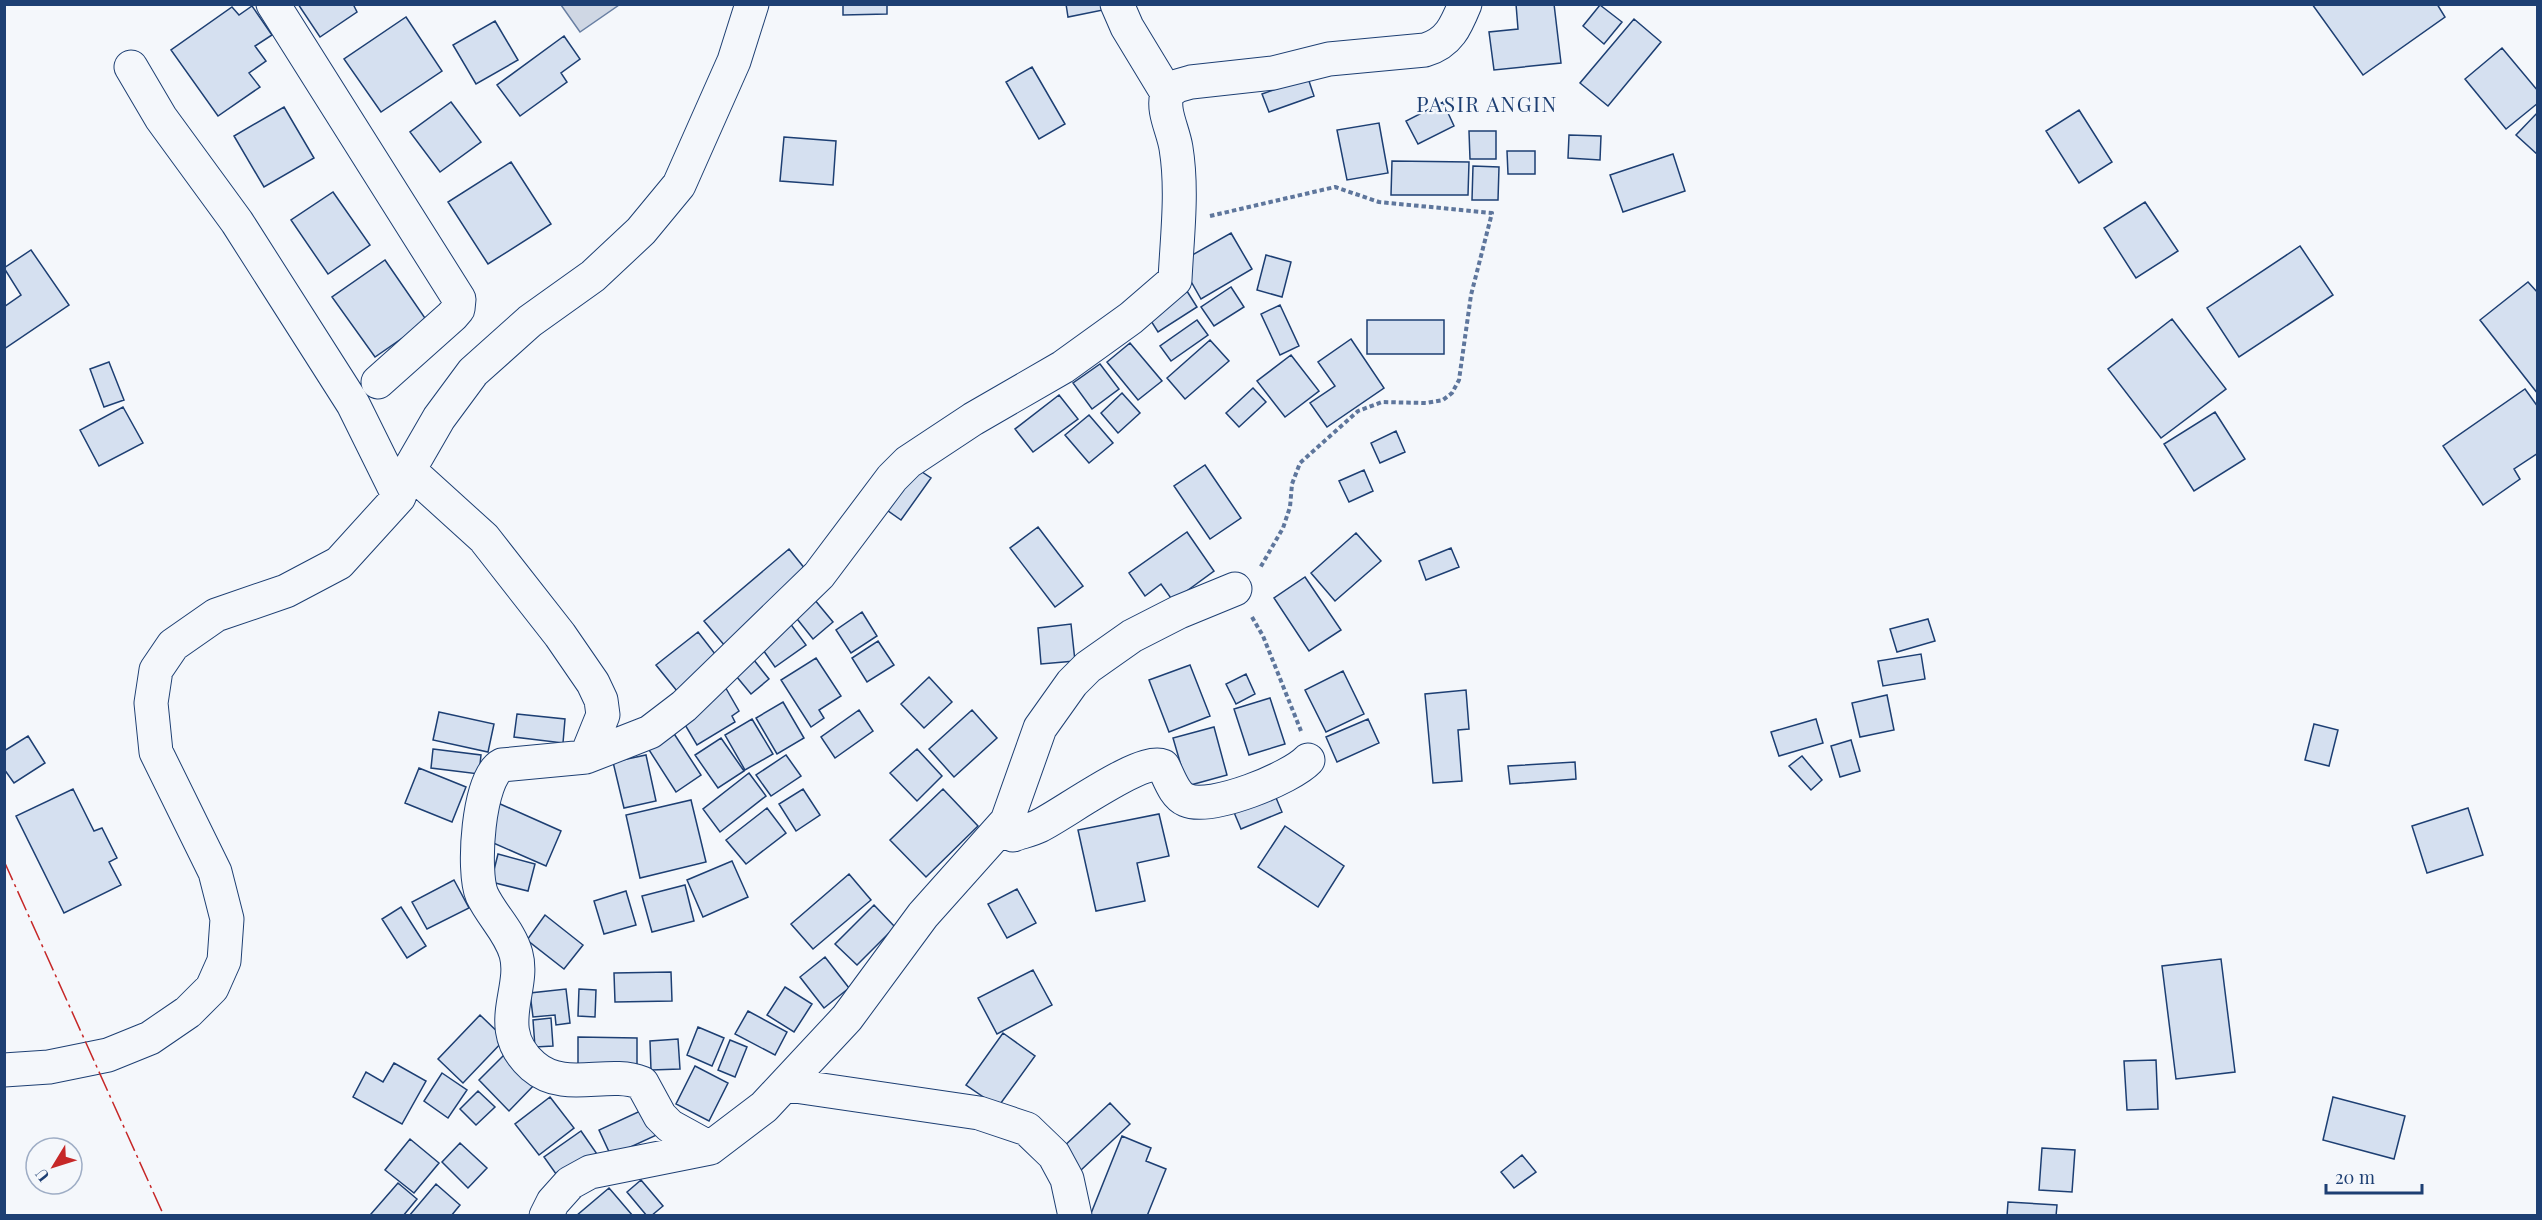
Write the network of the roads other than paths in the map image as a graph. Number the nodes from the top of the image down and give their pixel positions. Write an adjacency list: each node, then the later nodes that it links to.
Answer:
1 (273, 4): 7 (street)
2 (752, 4): 8 (street)
3 (1117, 4): 6 (street)
4 (1465, 4): 6 (street)
5 (131, 67): 8 (street)
6 (1167, 93): 10 (street)
7 (378, 382)
8 (404, 483): 10 (street); 13 (street)
9 (1235, 589): 12 (street)
10 (586, 757): 15 (street)
11 (1308, 760): 12 (street)
12 (1000, 829): 14 (street)
13 (4, 1070)
14 (788, 1085): 15 (street); 17 (street)
15 (710, 1148): 16 (street)
16 (546, 1215)
17 (1075, 1215)

